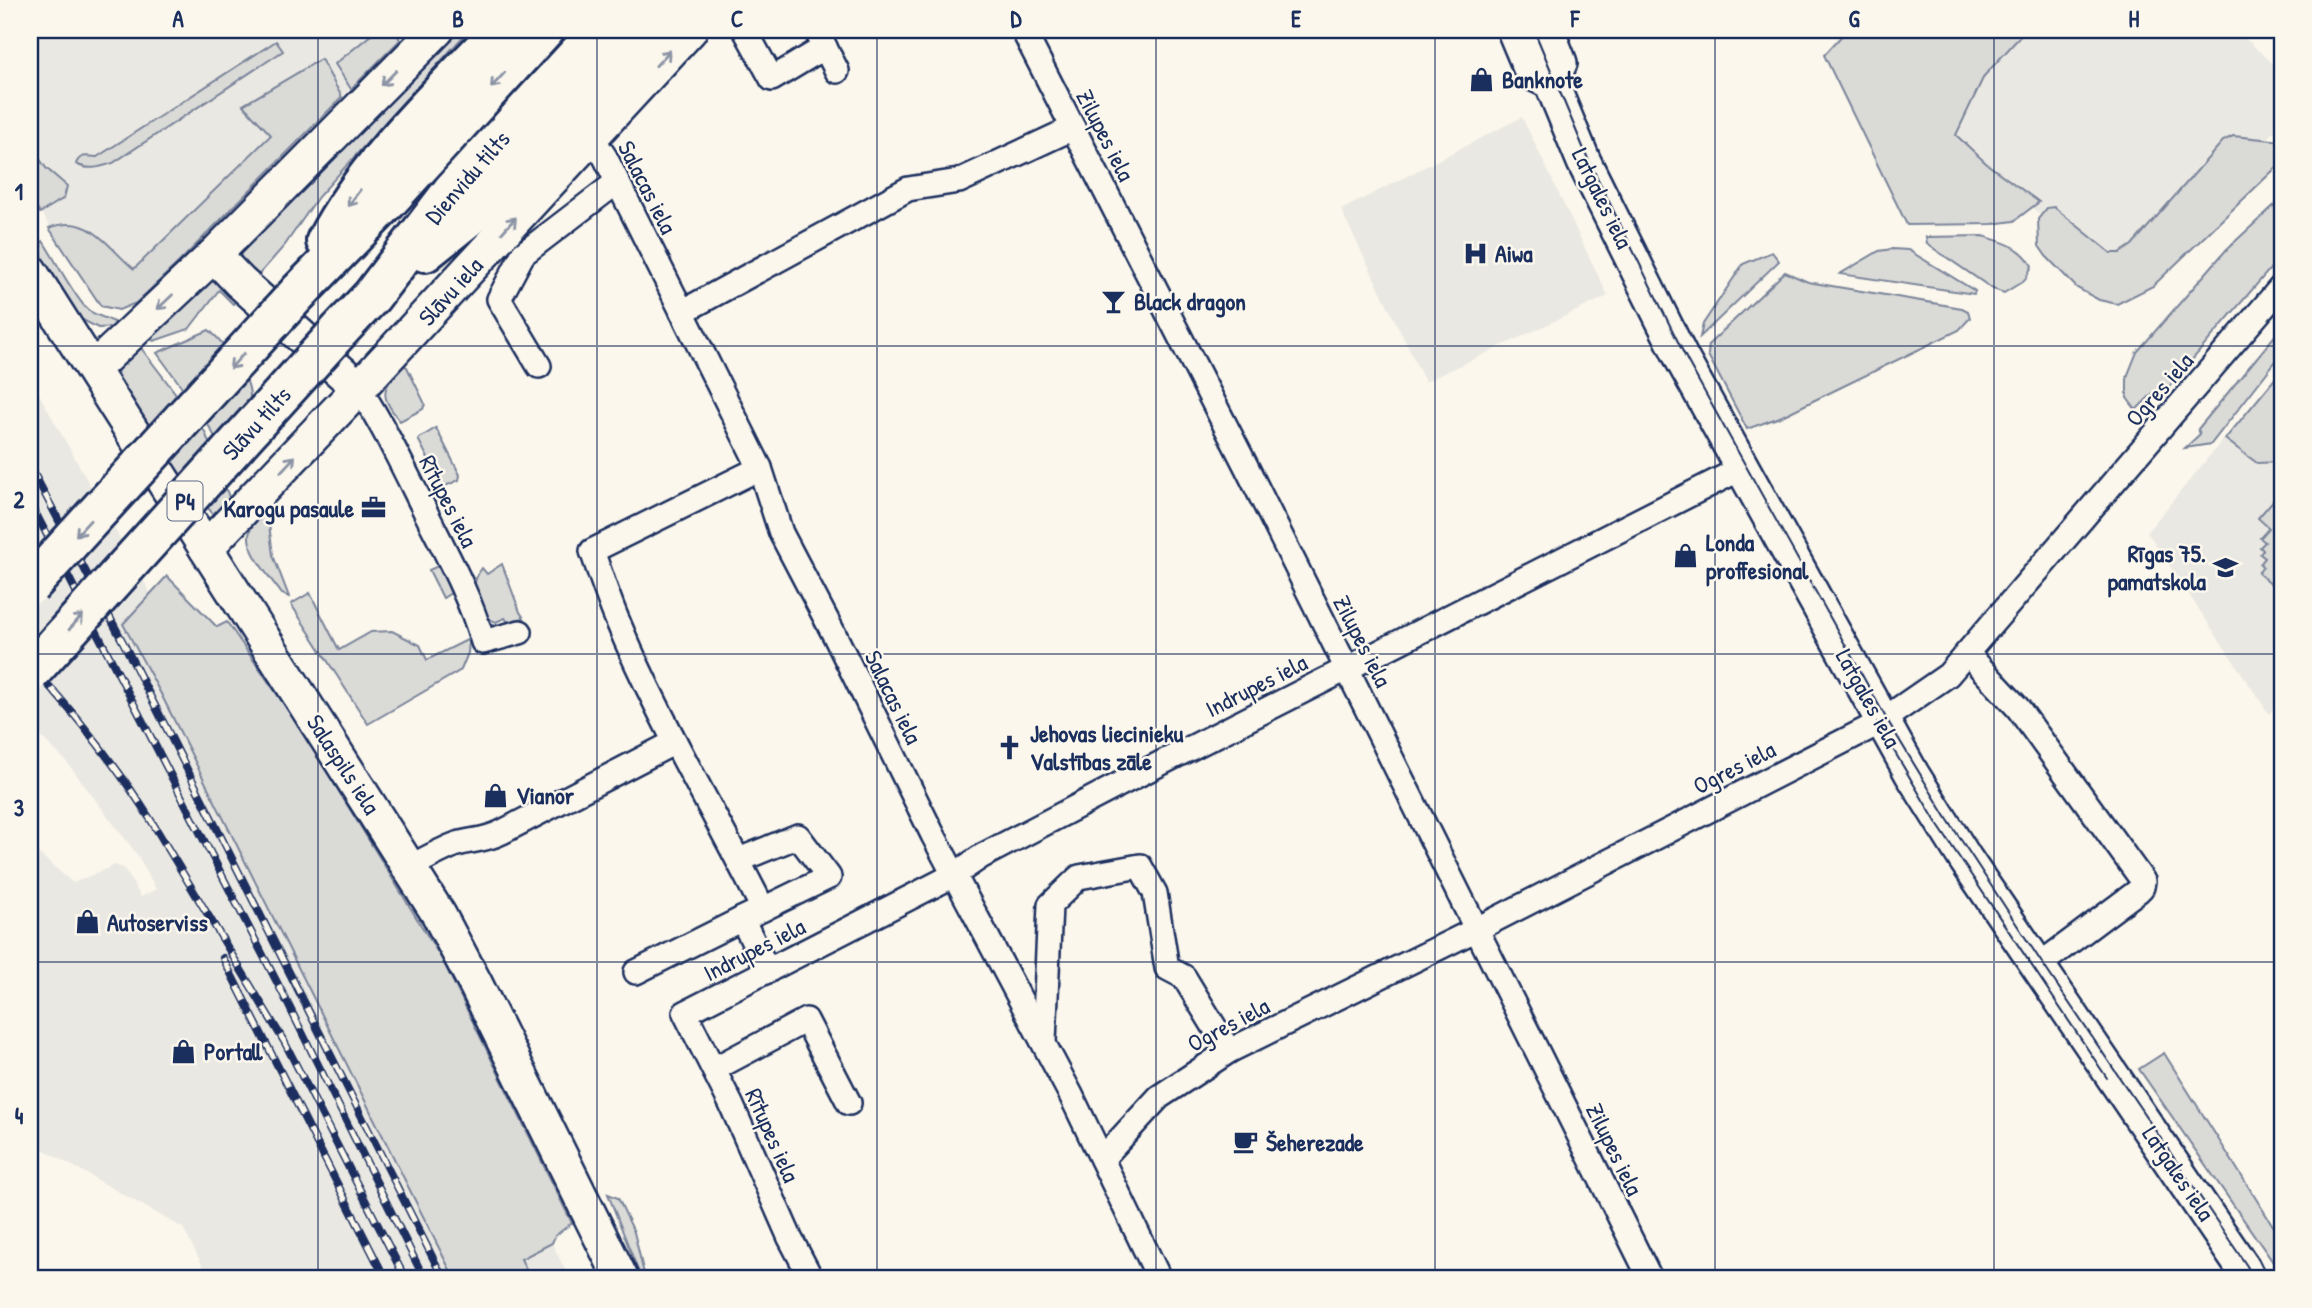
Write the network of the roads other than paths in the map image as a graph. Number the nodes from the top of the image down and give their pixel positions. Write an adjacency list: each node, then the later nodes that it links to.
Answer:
1 (437, 30): 17 (street, one-way to 17)
2 (501, 30): 20 (highway, one-way to 20)
3 (544, 30): 20 (highway, Dienvidu tilts / P4, one-way to 20)
4 (600, 30): 21 (highway, Dienvidu tilts / P4)
5 (645, 30): 21 (highway)
6 (690, 30): 15 (street, Slāvu iela, one-way to 6)
7 (745, 30): 11 (street)
8 (1023, 30): 14 (street, Zilupes iela)
9 (1514, 30): 13 (street, Latgales iela)
10 (1547, 30): 13 (street, Latgales iela)
11 (820, 39): 12 (street)
12 (837, 71)
13 (1551, 82): 28 (street, Latgales iela)
14 (1073, 128): 22 (street); 33 (street, Zilupes iela)
15 (591, 136): 16 (street, Salacas iela); 26 (street, Slāvu iela, one-way to 15)
16 (617, 182): 22 (street, Salacas iela); 24 (street)
17 (214, 255): 25 (street, one-way to 25); 26 (street)
18 (30, 271): 25 (street, Salaspils iela)
19 (2282, 286): 32 (street, Ogres iela)
20 (299, 292): 30 (highway, P4, one-way to 30, bridge)
21 (372, 296): 23 (highway, Dienvidu tilts / P4)
22 (682, 312): 27 (street, Salacas iela)
23 (340, 330): 34 (highway, Slāvu tilts / P4, one-way to 23, bridge)
24 (539, 366)
25 (93, 369): 29 (street, Salaspils iela)
26 (359, 388): 29 (street, Slāvu iela, one-way to 26); 31 (street, Rītupes iela)
27 (760, 468): 36 (street); 39 (street, Salacas iela)
28 (1742, 468): 33 (street, Indrupes iela); 35 (street, Latgales iela)
29 (206, 548): 38 (street, Salaspils iela)
30 (30, 586)
31 (520, 632)
32 (1966, 653): 35 (street, Ogres iela); 43 (street)
33 (1346, 668): 39 (street, Indrupes iela); 42 (street, Zilupes iela)
34 (30, 673)
35 (1881, 721): 42 (street, Ogres iela); 43 (street, Latgales iela)
36 (675, 742): 37 (street); 38 (street)
37 (739, 860): 40 (street); 40 (street)
38 (410, 867): 52 (street, Salaspils iela)
39 (954, 875): 44 (street, Indrupes iela); 47 (street, Salacas iela)
40 (763, 909): 41 (street)
41 (742, 919): 44 (street); 45 (street)
42 (1477, 929): 48 (street, Ogres iela); 55 (street, Zilupes iela)
43 (2038, 966): 56 (street, Latgales iela)
44 (768, 971): 46 (street, Indrupes iela)
45 (636, 972)
46 (685, 1013): 49 (street, Rītupes iela)
47 (1044, 1044): 48 (street); 51 (street, Salacas iela)
48 (1229, 1051): 51 (street, Ogres iela)
49 (714, 1069): 50 (street); 53 (street, Rītupes iela)
50 (849, 1103)
51 (1102, 1159): 54 (street, Salacas iela)
52 (621, 1278)
53 (811, 1278)
54 (1159, 1278)
55 (1650, 1278)
56 (2248, 1278)

